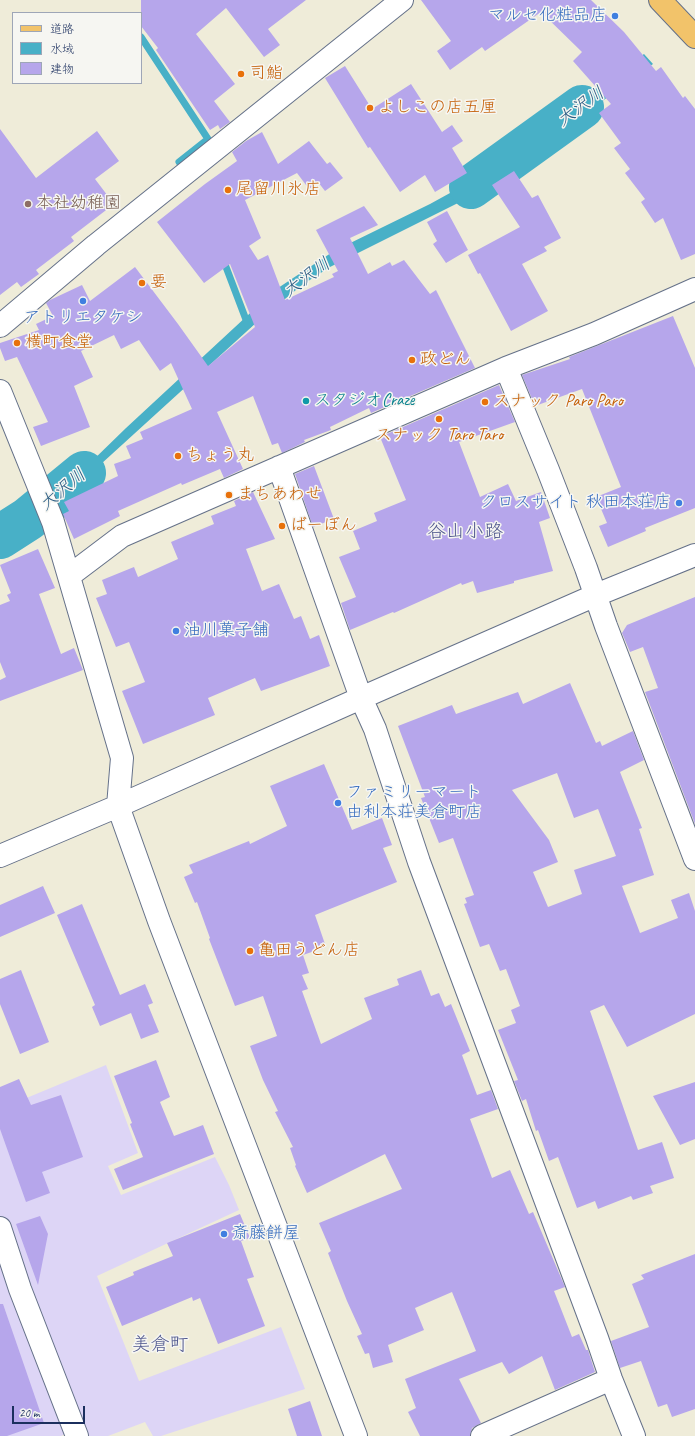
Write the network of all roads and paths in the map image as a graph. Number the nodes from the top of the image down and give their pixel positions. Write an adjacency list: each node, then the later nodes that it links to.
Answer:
1 (402, 0): 5 (street)
2 (660, 0): 3 (main road)
3 (695, 37)
4 (695, 289): 6 (street)
5 (0, 326)
6 (506, 368): 8 (street); 11 (street)
7 (0, 391): 10 (street)
8 (279, 467): 10 (street); 12 (street)
9 (695, 555): 11 (street)
10 (69, 576): 13 (street)
11 (596, 595): 12 (street); 14 (street)
12 (361, 698): 13 (street); 19 (street)
13 (118, 806): 15 (street); 21 (street)
14 (691, 835): 16 (street)
15 (0, 856)
16 (695, 859)
17 (0, 1228): 18 (street)
18 (12, 1284): 20 (street)
19 (611, 1379): 22 (street); 23 (street)
20 (77, 1436)
21 (356, 1436)
22 (482, 1436)
23 (634, 1436)

